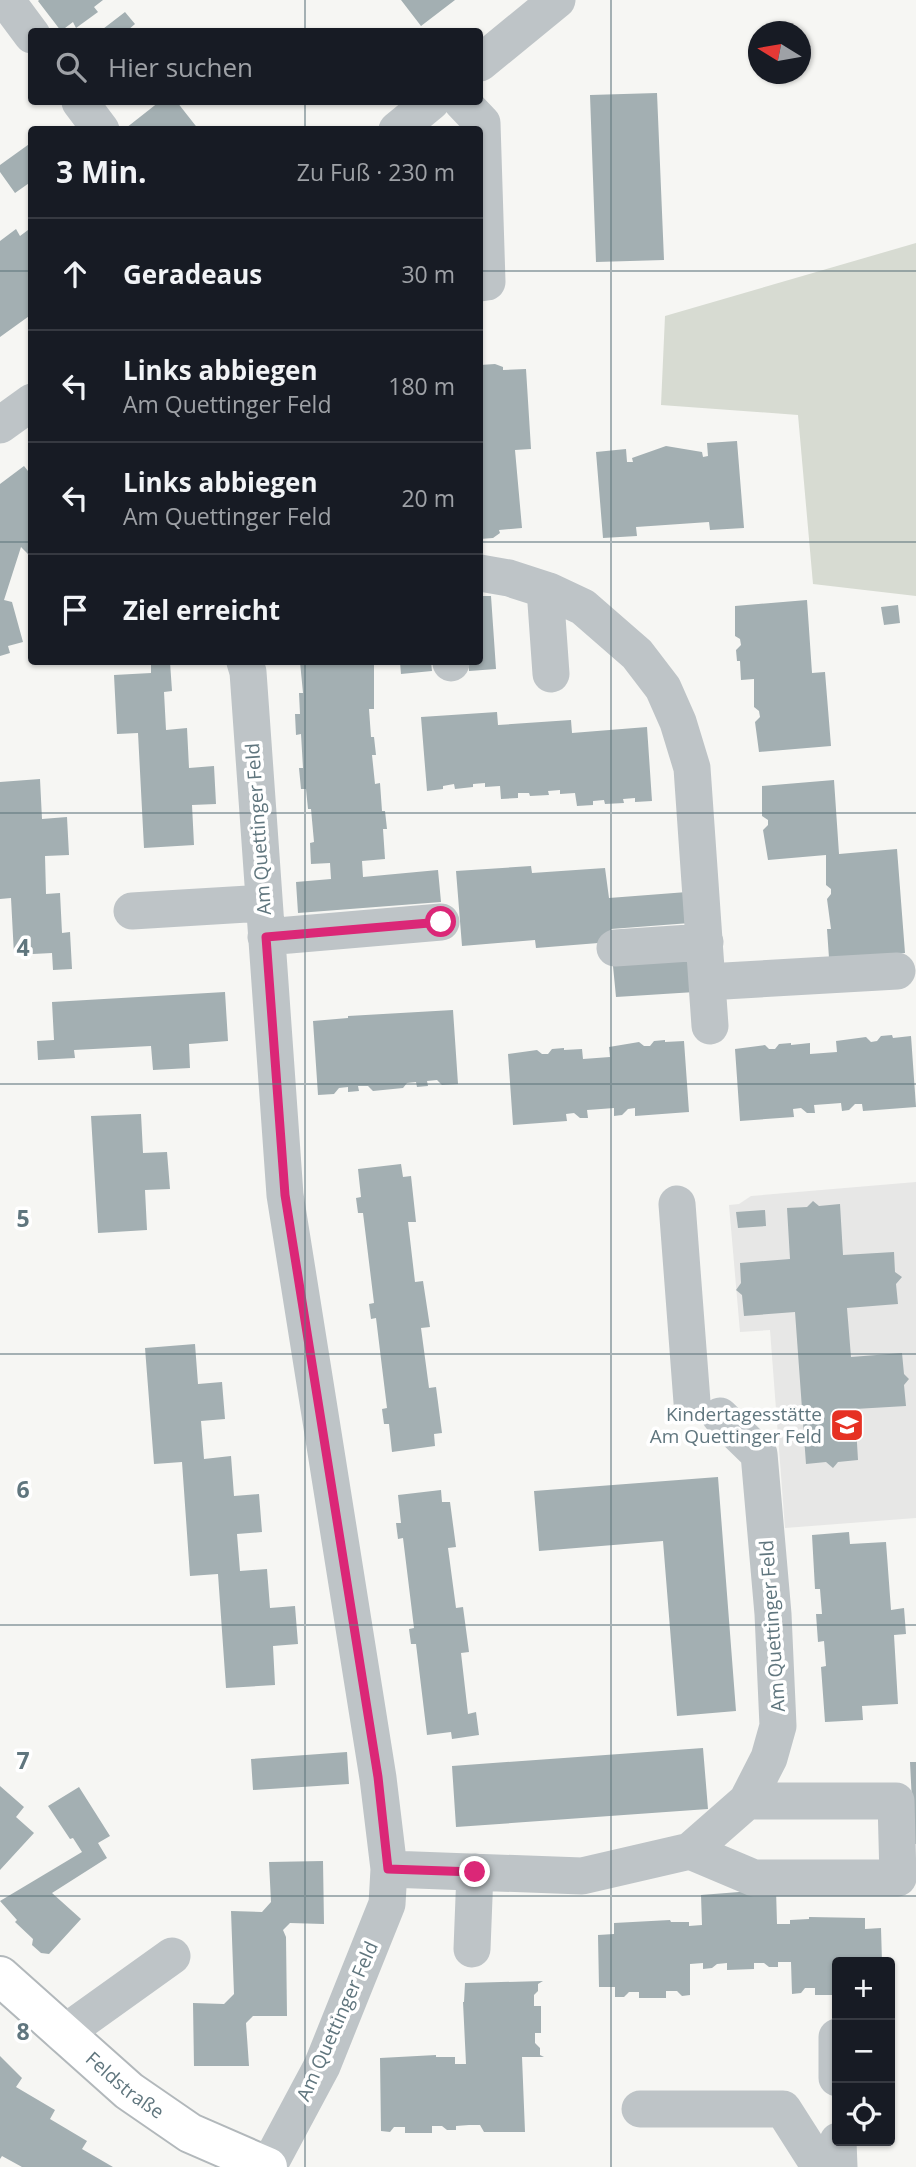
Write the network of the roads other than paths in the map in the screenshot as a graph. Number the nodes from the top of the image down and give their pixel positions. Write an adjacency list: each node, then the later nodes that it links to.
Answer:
1 (6, 0): 3 (street)
2 (557, 0): 4 (street)
3 (28, 30)
4 (483, 61)
5 (82, 105): 8 (street)
6 (427, 105): 9 (street)
7 (465, 105): 10 (street)
8 (98, 126)
9 (402, 126)
10 (482, 126)
11 (483, 163): 12 (street)
12 (483, 282)
13 (28, 405): 14 (street)
14 (0, 425)
15 (483, 573): 16 (street)
16 (549, 591): 18 (street); 22 (street)
17 (246, 665): 20 (street, Am Quettinger Feld)
18 (551, 674)
19 (132, 911): 20 (street)
20 (265, 920): 21 (street); 30 (street, Am Quettinger Feld)
21 (441, 922)
22 (705, 942): 23 (street); 25 (street)
23 (615, 948)
24 (897, 971): 25 (street)
25 (707, 982): 26 (street)
26 (710, 1026)
27 (677, 1204): 28 (street, Am Quettinger Feld)
28 (747, 1801): 29 (street, Am Quettinger Feld); 29 (street)
29 (690, 1851): 31 (street, Am Quettinger Feld)
30 (388, 1869): 31 (street, Am Quettinger Feld); 38 (street, Am Quettinger Feld)
31 (475, 1872): 32 (street)
32 (472, 1949)
33 (172, 1956): 35 (street)
34 (0, 1976): 35 (main road, Feldstraße)
35 (63, 2034): 38 (main road, Feldstraße)
36 (640, 2109): 39 (street)
37 (838, 2146): 40 (street)
38 (268, 2167)
39 (820, 2167)
40 (839, 2167)

